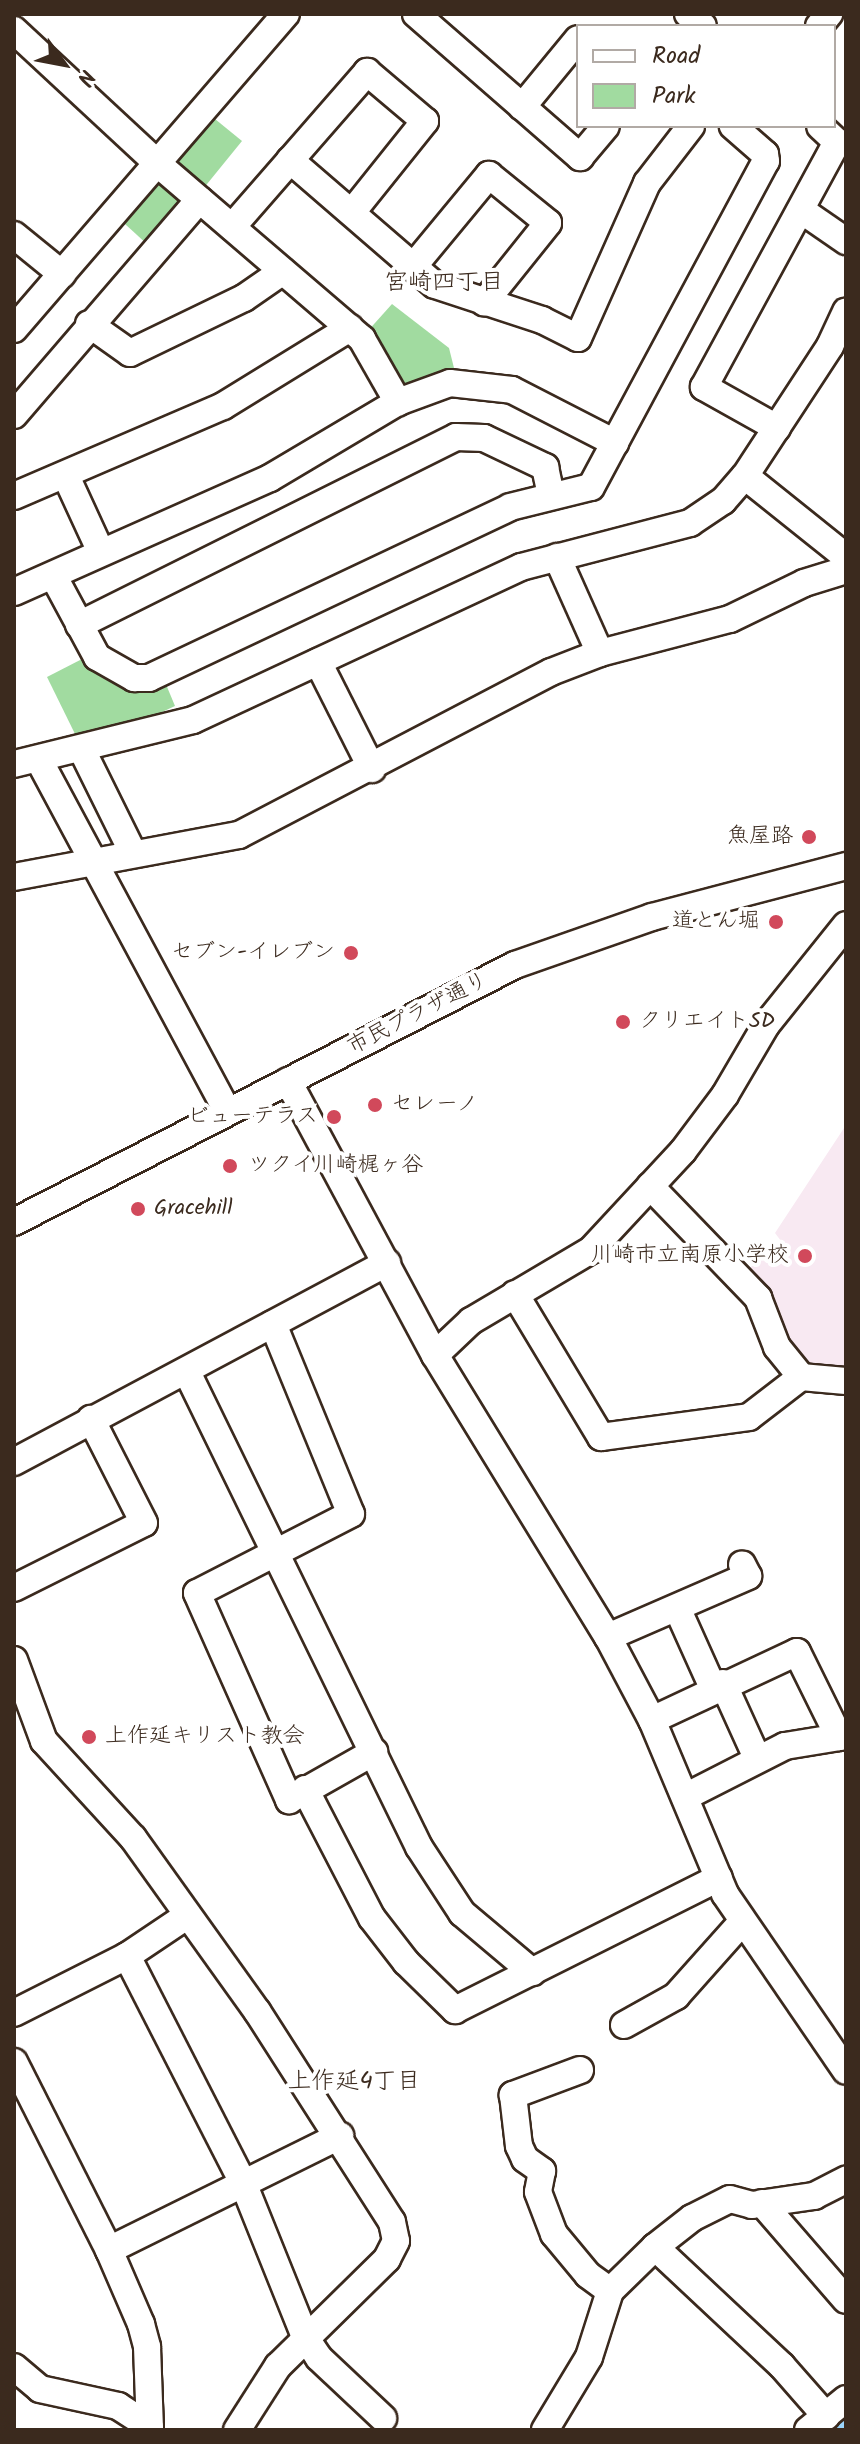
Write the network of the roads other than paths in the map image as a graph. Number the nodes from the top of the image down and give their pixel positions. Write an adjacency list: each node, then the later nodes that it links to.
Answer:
1 (416, 14): 5 (street)
2 (281, 16): 11 (street)
3 (14, 30): 11 (street)
4 (576, 41): 5 (street)
5 (522, 107): 6 (street)
6 (604, 128)
7 (689, 128): 21 (street)
8 (735, 128): 29 (street)
9 (822, 128): 13 (street)
10 (290, 160): 14 (street); 14 (street); 15 (street)
11 (158, 164): 12 (street); 20 (street)
12 (199, 200): 15 (street); 23 (street)
13 (801, 210): 17 (street); 28 (street)
14 (352, 212): 18 (street)
15 (232, 227): 19 (street)
16 (14, 235): 20 (street)
17 (846, 241)
18 (412, 268): 21 (street); 21 (street)
19 (283, 271): 23 (street); 24 (street)
20 (62, 274): 25 (street)
21 (484, 303)
22 (846, 311): 28 (street)
23 (89, 324): 27 (street)
24 (350, 328): 26 (street); 30 (street)
25 (14, 329)
26 (398, 402): 29 (street); 34 (street)
27 (14, 415)
28 (777, 428): 31 (street)
29 (615, 443): 32 (street)
30 (66, 476): 33 (street); 34 (street)
31 (745, 476): 35 (street); 36 (street)
32 (551, 495): 40 (street); 40 (street)
33 (14, 496)
34 (101, 552): 38 (street)
35 (557, 557): 41 (street); 42 (street)
36 (846, 557)
37 (846, 570): 41 (street)
38 (54, 577): 39 (street); 40 (street)
39 (14, 592)
40 (79, 625)
41 (600, 653): 45 (street)
42 (318, 662): 43 (street); 45 (street)
43 (82, 750): 44 (street); 46 (street)
44 (26, 762): 47 (street)
45 (372, 769): 46 (street)
46 (133, 853): 47 (street)
47 (89, 860): 49 (street); 52 (street)
48 (846, 866): 51 (street, 市民プラザ通り)
49 (14, 877)
50 (846, 925): 53 (street)
51 (288, 1081): 52 (street, 市民プラザ通り); 55 (street)
52 (227, 1111): 54 (street, 市民プラザ通り)
53 (650, 1186): 56 (street); 60 (street)
54 (14, 1222)
55 (387, 1263): 57 (street); 58 (street)
56 (515, 1294): 58 (street); 60 (street)
57 (273, 1324): 59 (street); 64 (street)
58 (435, 1355): 68 (street)
59 (187, 1372): 62 (street); 64 (street)
60 (801, 1377): 61 (street)
61 (846, 1381)
62 (91, 1419): 63 (street); 66 (street)
63 (14, 1462)
64 (279, 1553): 74 (street); 76 (street)
65 (742, 1564): 67 (street)
66 (14, 1588)
67 (678, 1610): 68 (street); 70 (street)
68 (608, 1637): 72 (street)
69 (14, 1660): 71 (street)
70 (718, 1685): 72 (street); 73 (street); 75 (street)
71 (22, 1703): 79 (street)
72 (652, 1720): 77 (street)
73 (842, 1736): 75 (street)
74 (374, 1752): 76 (street); 82 (street)
75 (757, 1758): 77 (street)
76 (305, 1789): 82 (street)
77 (685, 1797): 78 (street)
78 (719, 1878): 80 (street); 82 (street)
79 (185, 1917): 81 (street); 88 (street)
80 (742, 1922): 84 (street); 87 (street)
81 (127, 1956): 83 (street); 90 (street)
82 (532, 1972)
83 (14, 2013)
84 (624, 2025)
85 (14, 2062): 93 (street)
86 (580, 2070): 94 (street)
87 (846, 2071)
88 (340, 2136): 90 (street); 96 (street)
89 (846, 2180): 91 (street)
90 (244, 2185): 93 (street); 96 (street)
91 (762, 2203): 92 (street); 95 (street)
92 (655, 2247): 94 (street); 98 (street)
93 (109, 2250): 100 (street)
94 (610, 2291): 102 (street)
95 (846, 2300)
96 (305, 2337): 99 (street); 101 (street)
97 (14, 2367): 100 (street)
98 (827, 2415)
99 (383, 2418)
100 (150, 2429)
101 (237, 2430)
102 (545, 2430)

